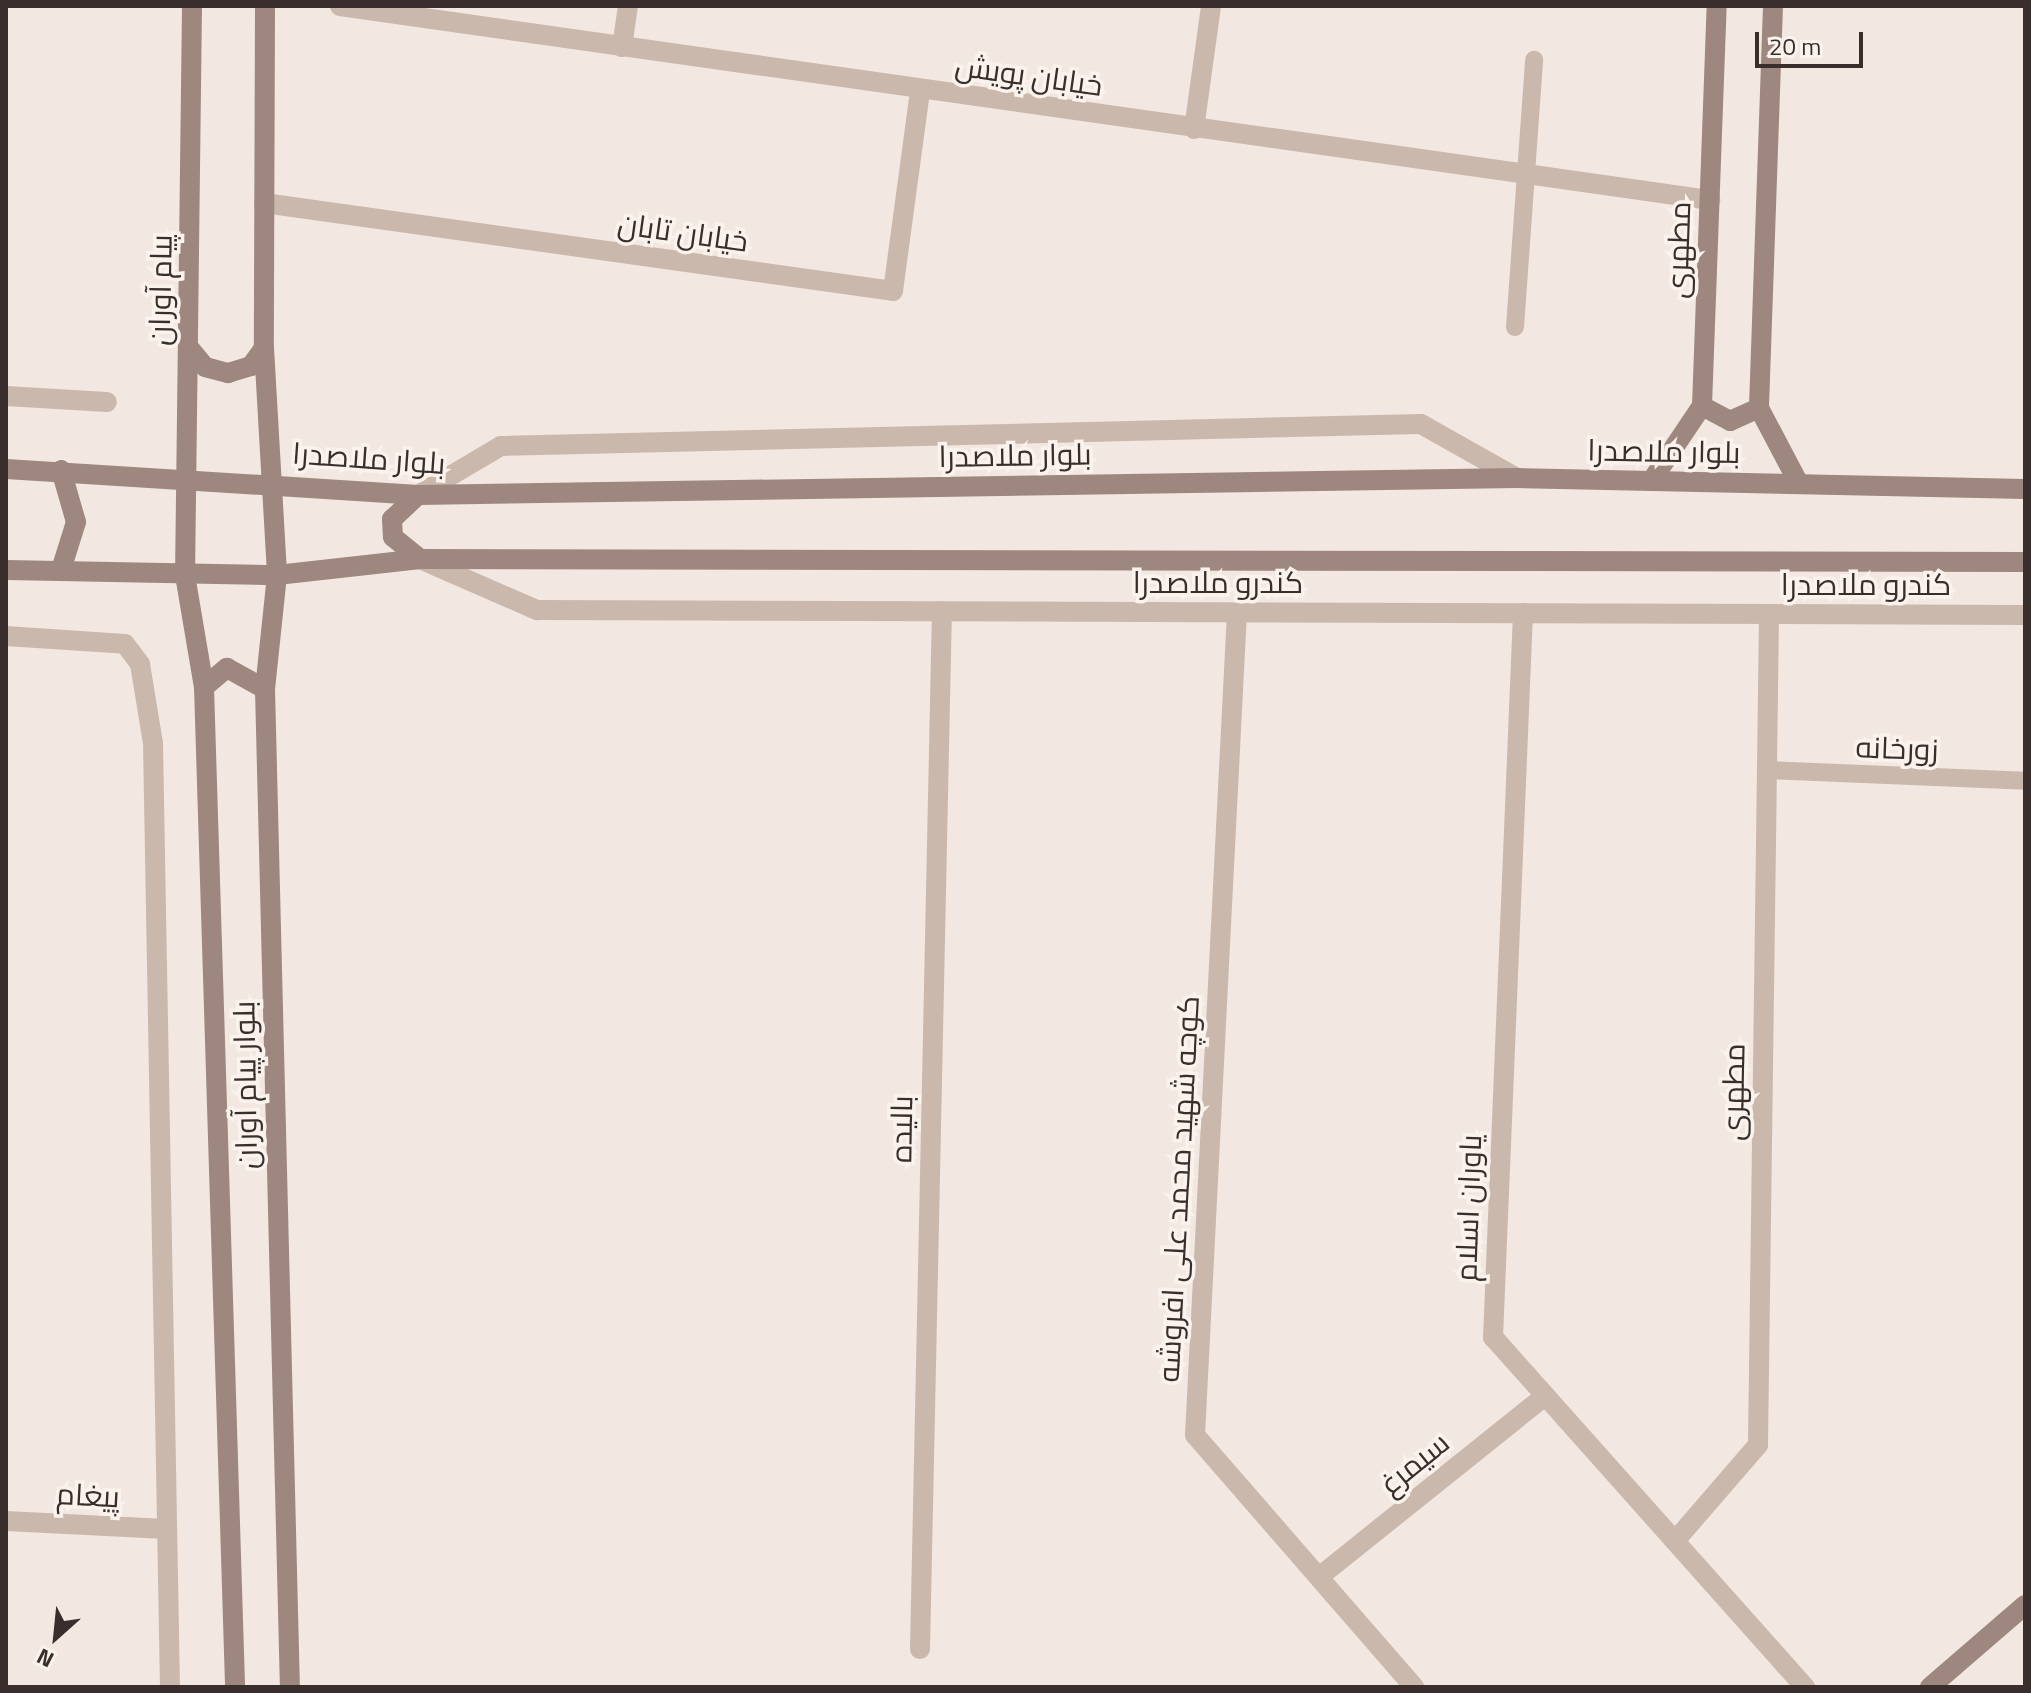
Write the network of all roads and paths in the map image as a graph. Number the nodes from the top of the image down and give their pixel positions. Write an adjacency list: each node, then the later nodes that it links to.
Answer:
1 (192, 6): 17 (main road, پیام آوران)
2 (265, 6): 14 (main road)
3 (340, 6): 8 (street, خیابان پویش)
4 (628, 6): 8 (street)
5 (1211, 6): 11 (street)
6 (1717, 6): 13 (main road, مطهری)
7 (1773, 6): 21 (main road)
8 (622, 47): 10 (street, خیابان پویش)
9 (1534, 60): 12 (lane)
10 (920, 90): 11 (street, خیابان پویش); 14 (street, خیابان تابان)
11 (1194, 129): 12 (street, خیابان پویش)
12 (1524, 178): 13 (street, خیابان پویش); 15 (lane)
13 (1710, 200): 20 (main road, مطهری)
14 (264, 203): 16 (main road)
15 (1515, 327)
16 (264, 348): 17 (main road); 27 (main road)
17 (190, 349): 26 (main road, پیام آوران)
18 (6, 396): 19 (street)
19 (107, 402)
20 (1702, 406): 21 (main road); 25 (main road)
21 (1759, 408): 28 (main road)
22 (6, 469): 23 (main road, بلوار ملاصدرا)
23 (61, 470): 26 (main road, بلوار ملاصدرا); 34 (main road)
24 (1517, 478): 25 (main road, بلوار ملاصدرا); 30 (main road, بلوار ملاصدرا); 30 (street)
25 (1652, 480): 28 (main road, بلوار ملاصدرا)
26 (183, 481): 27 (main road, بلوار ملاصدرا); 35 (main road, پیام آوران)
27 (275, 482): 30 (main road, بلوار ملاصدرا); 36 (main road, بلوار پیام آوران)
28 (1799, 484): 29 (main road, بلوار ملاصدرا)
29 (2025, 489)
30 (418, 495): 31 (main road)
31 (420, 559): 32 (main road); 36 (main road); 37 (street, کندرو ملاصدرا)
32 (2025, 562)
33 (6, 570): 34 (main road)
34 (61, 570): 35 (main road)
35 (185, 575): 36 (main road); 43 (main road, بلوار پیام آوران)
36 (277, 575): 44 (main road, بلوار پیام آوران)
37 (942, 611): 38 (street, کندرو ملاصدرا); 53 (street, بالیده)
38 (1237, 612): 39 (street, کندرو ملاصدرا); 51 (street, کوچه شهید محمد علی افروشه)
39 (1523, 613): 40 (street, کندرو ملاصدرا); 47 (street, یاوران اسلام)
40 (1769, 614): 41 (street, کندرو ملاصدرا); 45 (street, مطهری)
41 (2025, 615)
42 (6, 636): 49 (street)
43 (204, 687): 44 (main road); 55 (main road, بلوار پیام آوران)
44 (265, 689): 56 (main road, بلوار پیام آوران)
45 (1767, 770): 46 (lane, زورخانه); 50 (street, مطهری)
46 (2025, 781)
47 (1545, 1396): 50 (street, یاوران اسلام); 51 (street, سیمرغ)
48 (6, 1521): 49 (street, پیغام)
49 (166, 1529): 54 (street)
50 (1675, 1541): 58 (street, یاوران اسلام)
51 (1319, 1577): 57 (street, کوچه شهید محمد علی افروشه)
52 (2025, 1605): 59 (main road)
53 (920, 1649)
54 (170, 1687)
55 (235, 1687)
56 (290, 1687)
57 (1414, 1687)
58 (1805, 1687)
59 (1930, 1687)

